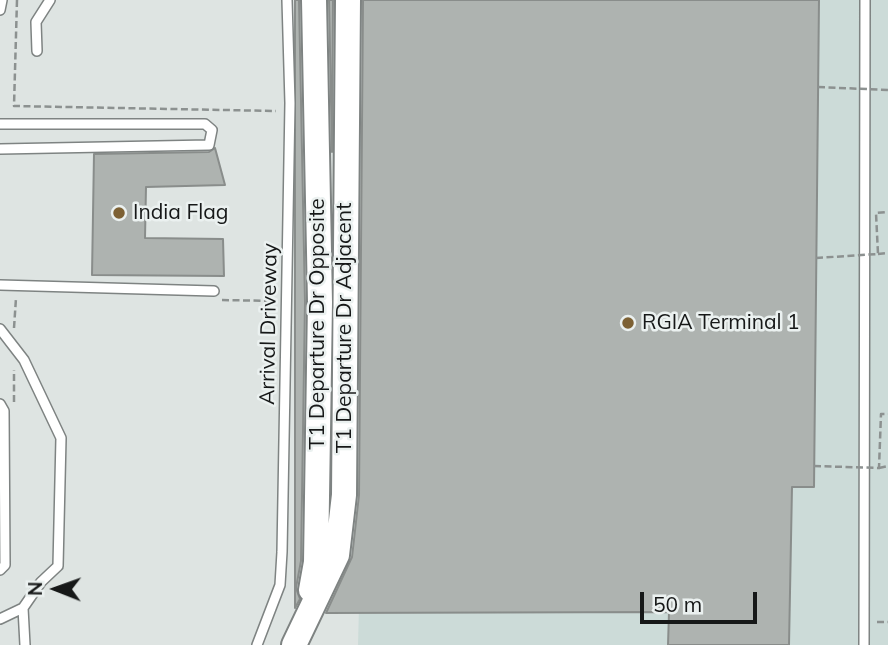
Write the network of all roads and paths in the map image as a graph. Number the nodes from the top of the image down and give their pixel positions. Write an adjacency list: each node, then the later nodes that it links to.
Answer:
1 (2, 0): 8 (lane)
2 (17, 0): 12 (path)
3 (50, 0): 9 (lane)
4 (287, 0): 12 (lane, Arrival Driveway)
5 (314, 0): 37 (street, T1 Departure Dr Opposite)
6 (348, 0): 37 (street, T1 Departure Dr Adjacent)
7 (865, 0): 38 (lane)
8 (0, 10)
9 (37, 51)
10 (818, 87): 11 (path, bridge)
11 (888, 90)
12 (289, 112): 23 (lane, Arrival Driveway)
13 (0, 124): 14 (lane)
14 (0, 149)
15 (888, 212): 17 (path, bridge)
16 (888, 253): 17 (path, bridge)
17 (878, 254): 18 (path, bridge)
18 (816, 258)
19 (0, 285): 20 (lane)
20 (214, 290)
21 (28, 298): 25 (path)
22 (219, 300): 23 (path)
23 (287, 301): 36 (lane, Arrival Driveway)
24 (0, 329): 25 (lane)
25 (14, 346): 28 (path); 33 (lane)
26 (0, 404): 32 (lane)
27 (888, 414): 31 (path, bridge)
28 (13, 415)
29 (814, 466): 31 (path, bridge)
30 (888, 466): 31 (path, bridge)
31 (879, 468)
32 (0, 570)
33 (23, 608): 34 (lane); 35 (lane)
34 (0, 619)
35 (24, 645)
36 (257, 645)
37 (294, 645)
38 (864, 645)

